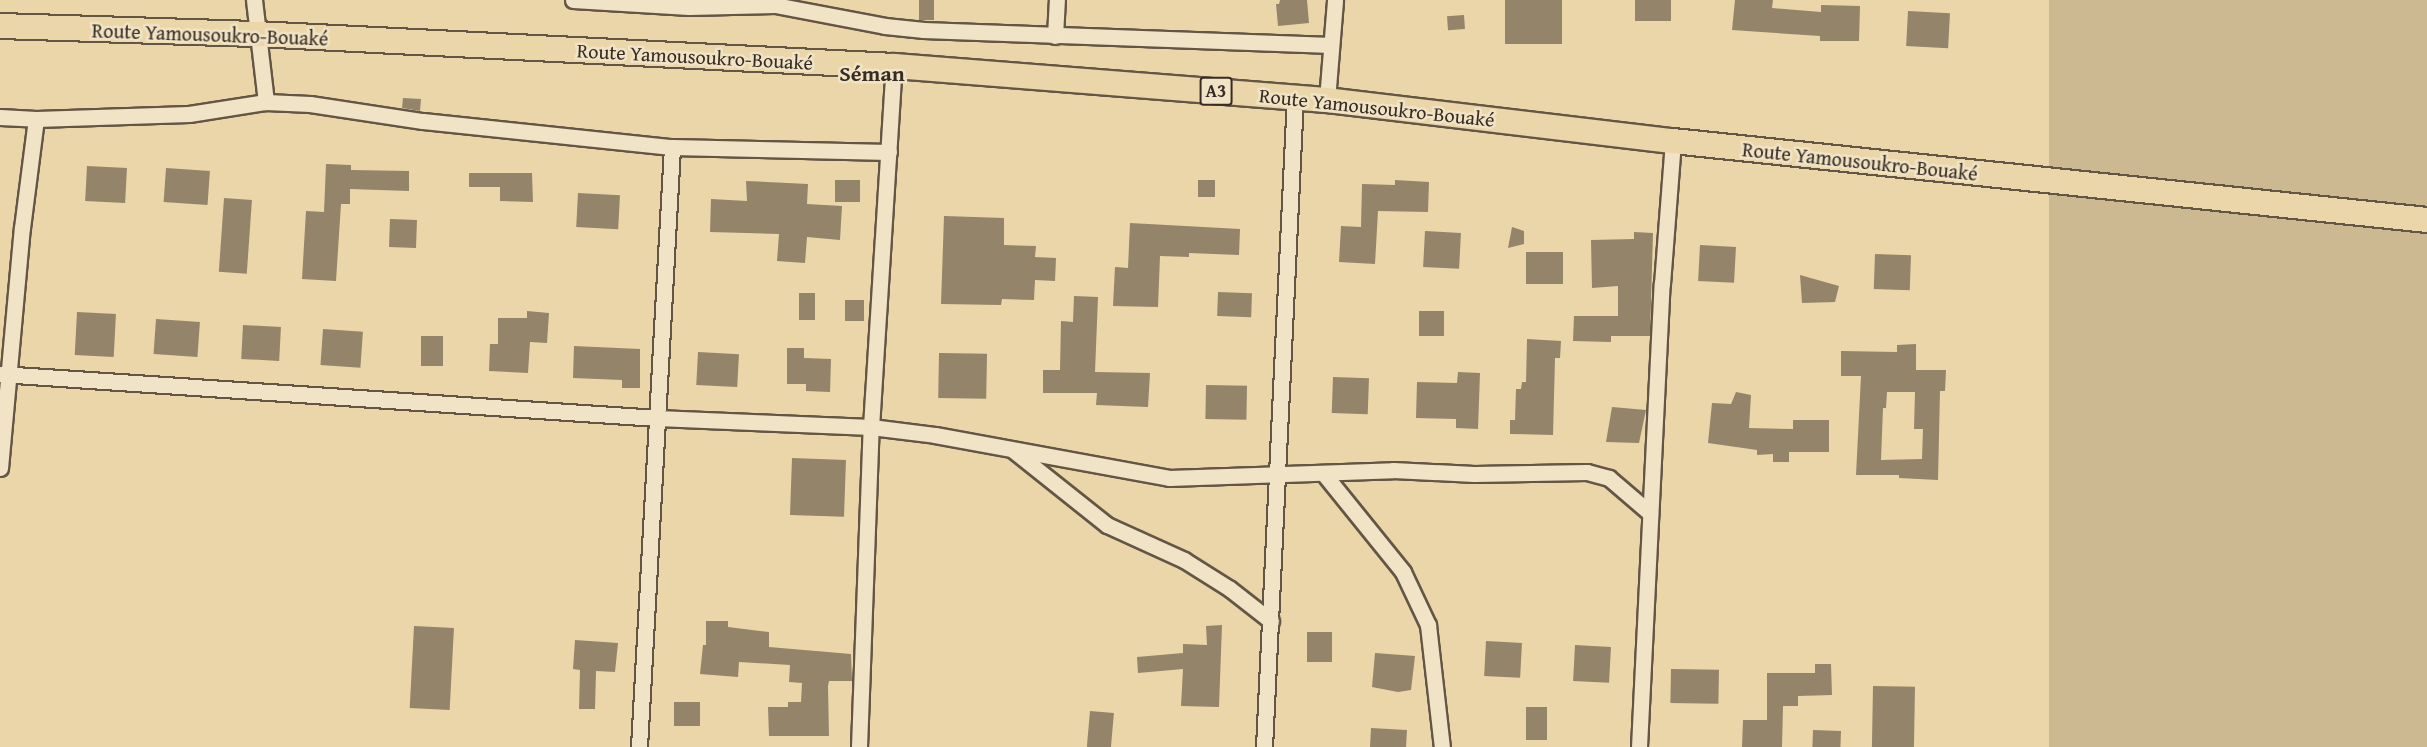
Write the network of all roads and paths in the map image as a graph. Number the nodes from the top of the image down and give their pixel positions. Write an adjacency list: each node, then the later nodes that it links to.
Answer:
1 (254, 0): 7 (street)
2 (573, 0): 5 (street)
3 (1057, 0): 8 (street)
4 (1335, 0): 9 (street)
5 (775, 2): 8 (street)
6 (0, 26): 7 (main road, Route Yamousoukro-Bouaké / A3)
7 (256, 34): 10 (main road, Route Yamousoukro-Bouaké / A3); 13 (street)
8 (1055, 36): 9 (street)
9 (1331, 45): 12 (street)
10 (894, 66): 11 (main road, Route Yamousoukro-Bouaké / A3); 18 (street)
11 (1295, 98): 12 (main road, Route Yamousoukro-Bouaké / A3); 25 (street)
12 (1327, 100): 16 (main road, Route Yamousoukro-Bouaké / A3)
13 (266, 102): 15 (street); 17 (street)
14 (0, 117): 15 (street)
15 (36, 119): 20 (street)
16 (1673, 141): 19 (main road, Route Yamousoukro-Bouaké / A3); 27 (street)
17 (672, 147): 18 (street); 21 (street)
18 (889, 152): 22 (street)
19 (2427, 220)
20 (4, 375): 21 (street); 24 (street)
21 (657, 418): 22 (street); 29 (street)
22 (871, 427): 23 (street); 30 (street)
23 (1012, 449): 25 (street); 28 (street)
24 (0, 468)
25 (1278, 473): 26 (street); 28 (street)
26 (1324, 474): 27 (street); 32 (street)
27 (1650, 513): 33 (street)
28 (1271, 621): 31 (street)
29 (639, 747)
30 (859, 747)
31 (1264, 747)
32 (1442, 747)
33 (1639, 747)

